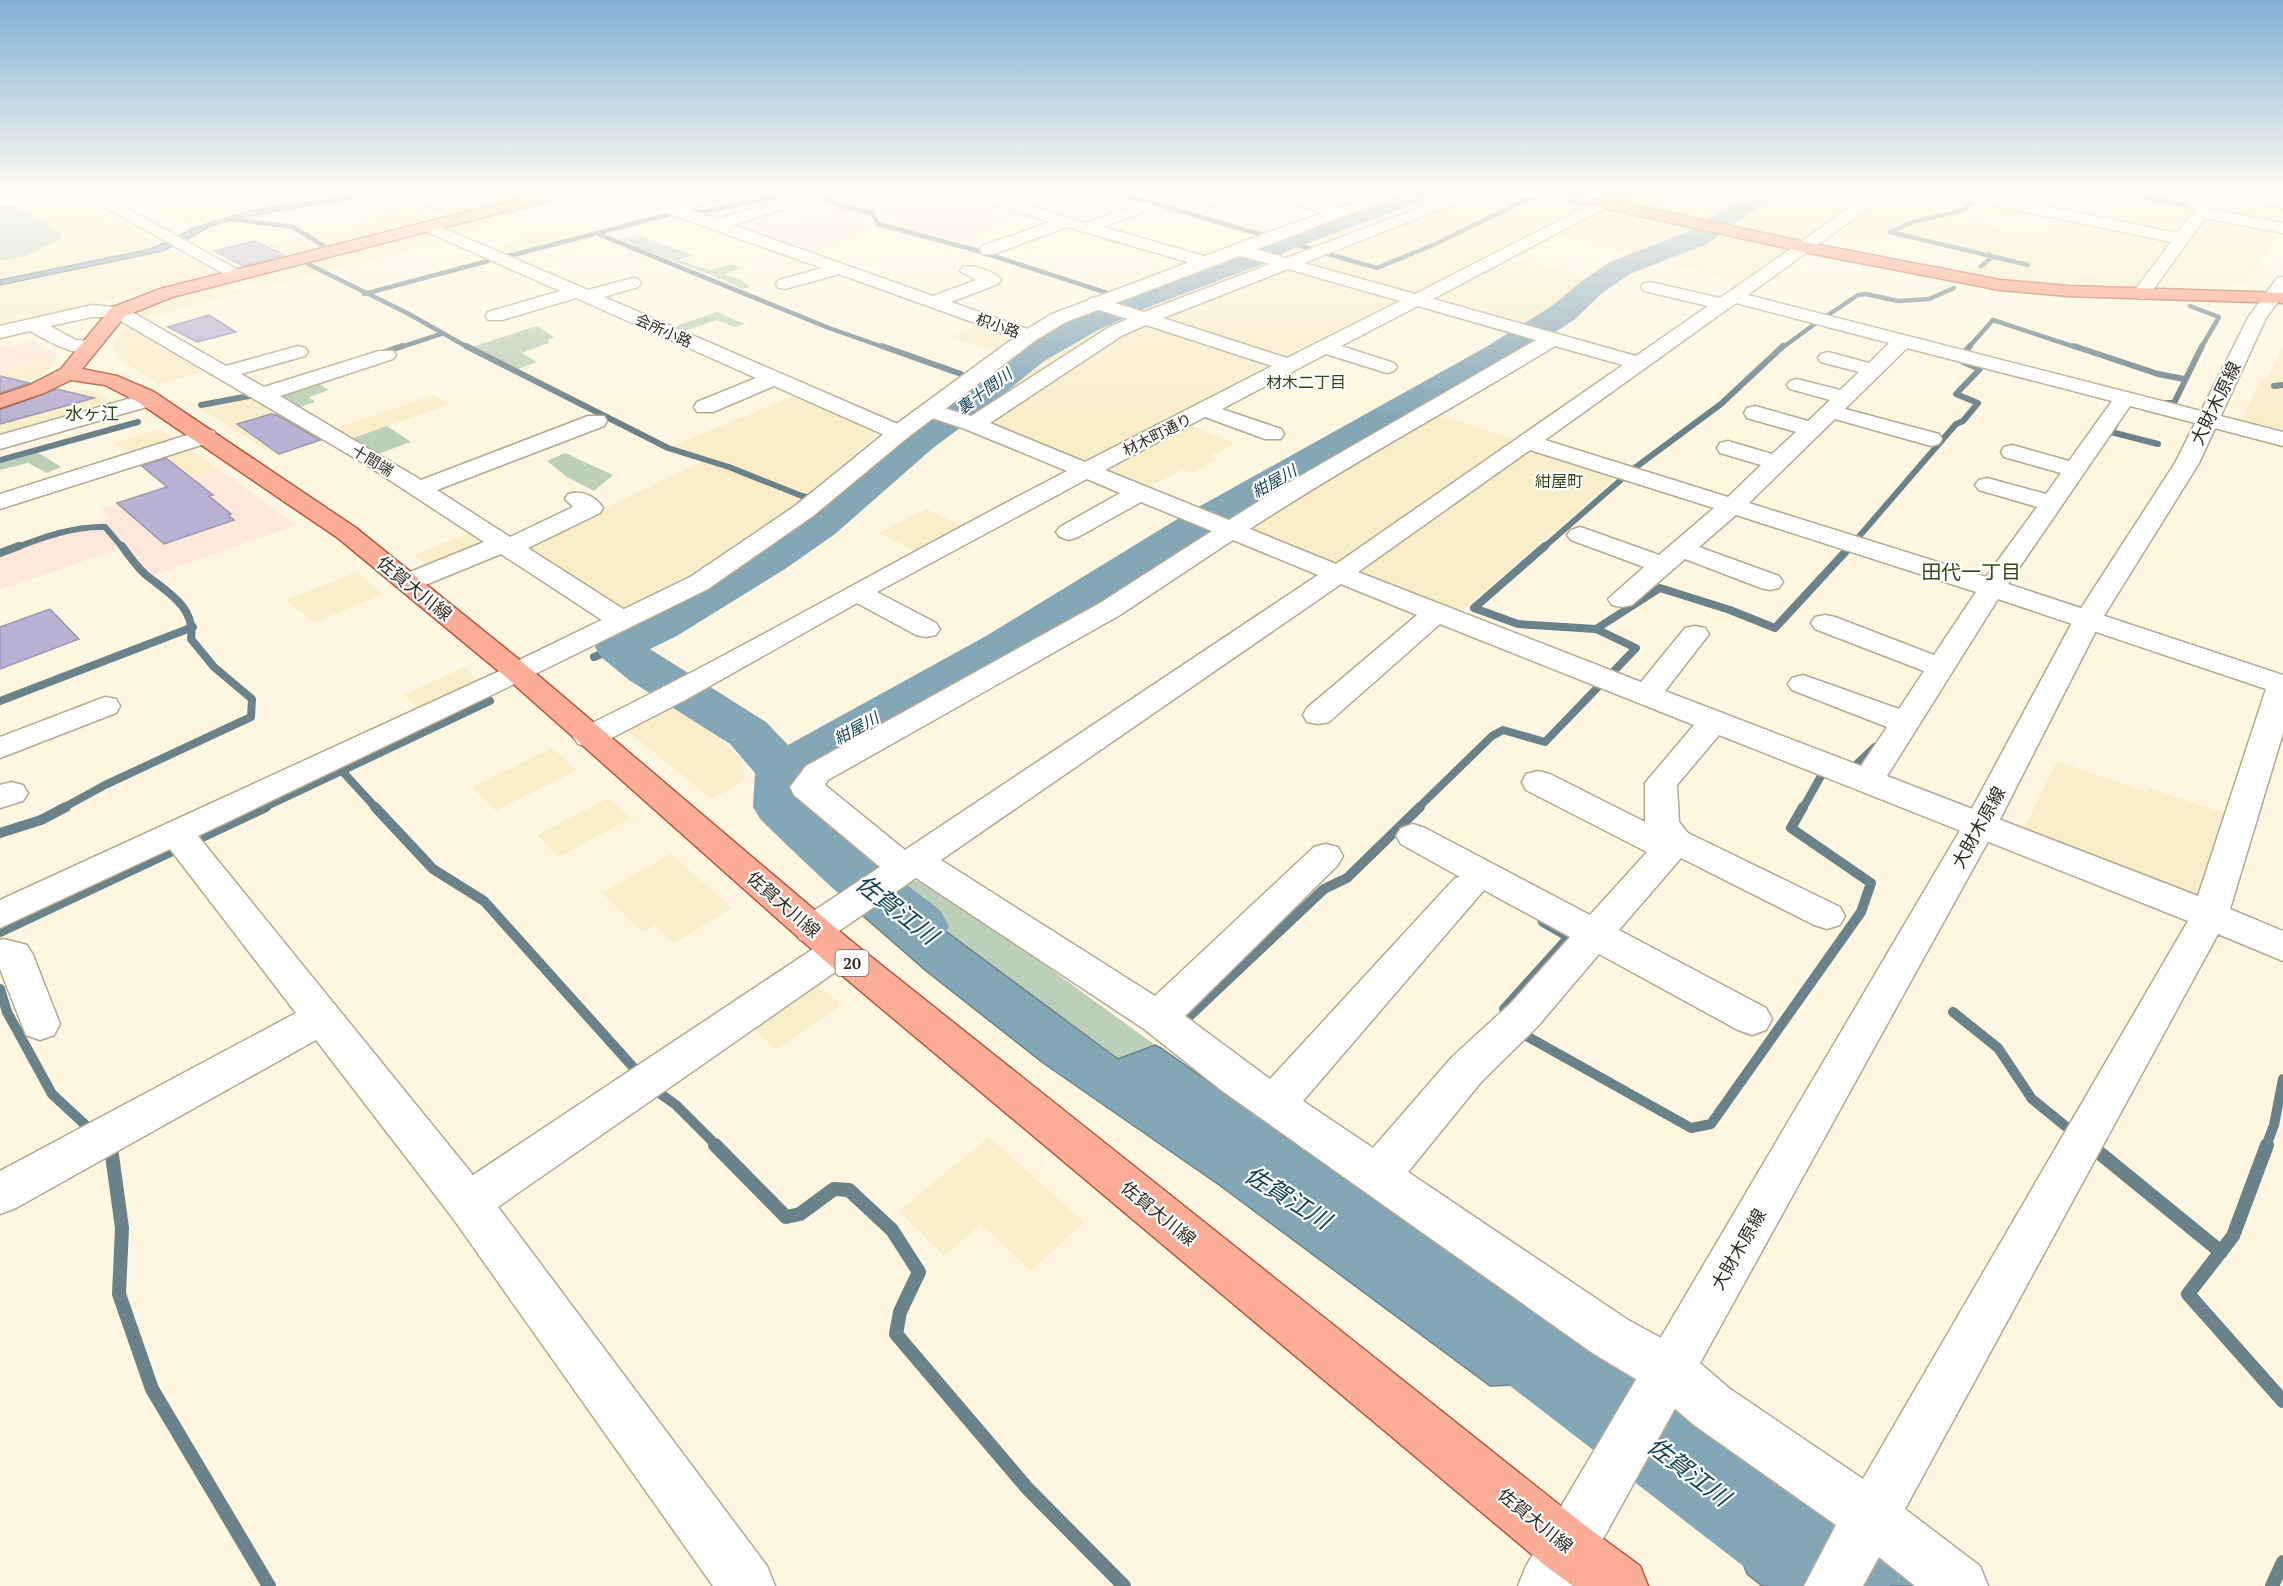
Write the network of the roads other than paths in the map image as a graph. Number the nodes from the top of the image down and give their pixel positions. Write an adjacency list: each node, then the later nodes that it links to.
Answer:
1 (224, 267): 14 (street)
2 (266, 267): 14 (main road)
3 (521, 267): 21 (street, 会所小路)
4 (831, 267): 12 (street, 枳小路)
5 (1192, 267): 22 (street)
6 (1269, 267): 29 (street)
7 (1298, 267): 23 (street)
8 (1481, 267): 23 (street, 材木町通り)
9 (1775, 267): 24 (street)
10 (1907, 267): 19 (highway)
11 (2161, 267): 19 (street)
12 (837, 269): 16 (street); 25 (street, 枳小路)
13 (969, 271): 25 (street)
14 (237, 274): 27 (main road)
15 (632, 283): 21 (street)
16 (785, 284)
17 (1650, 287): 24 (street)
18 (2279, 293): 19 (highway); 57 (street, 大財木原線)
19 (2141, 294)
20 (994, 295): 26 (street)
21 (590, 297): 28 (street); 45 (street, 会所小路)
22 (1107, 299): 29 (street); 33 (street)
23 (1417, 301): 32 (street); 35 (street, 材木町通り)
24 (1727, 301): 34 (street); 40 (street)
25 (933, 302): 26 (street, 枳小路)
26 (955, 310): 33 (street, 枳小路)
27 (118, 312): 30 (street); 39 (main road); 44 (street, 十間端)
28 (494, 316)
29 (1144, 317): 41 (street); 58 (street)
30 (35, 326): 31 (street); 39 (street)
31 (0, 332)
32 (1538, 335): 40 (street); 79 (street)
33 (1029, 336): 53 (street)
34 (1902, 342): 43 (street); 48 (street)
35 (1326, 348): 41 (street, 材木町通り); 42 (street)
36 (298, 352): 44 (street)
37 (386, 355): 47 (street)
38 (1828, 358): 43 (street)
39 (78, 359): 49 (main road, 佐賀大川線 / 20); 50 (main road)
40 (1638, 363): 66 (street)
41 (1291, 366): 54 (street, 材木町通り)
42 (1387, 367)
43 (1873, 370): 51 (street)
44 (223, 373): 47 (street, 十間端)
45 (774, 378): 52 (street); 60 (street, 会所小路)
46 (1797, 385): 51 (street)
47 (262, 395): 73 (street, 十間端)
48 (2125, 398): 57 (street); 71 (street)
49 (149, 399): 62 (main road, 佐賀大川線 / 20); 65 (street)
50 (0, 402)
51 (1837, 404): 59 (street); 63 (street)
52 (705, 407)
53 (934, 410): 58 (street); 60 (street)
54 (1205, 410): 61 (street); 70 (street, 材木町通り)
55 (1755, 413): 59 (street)
56 (596, 421): 73 (street)
57 (2206, 421): 64 (street); 92 (street, 大財木原線)
58 (971, 423): 70 (street)
59 (1812, 429): 69 (street)
60 (899, 433): 91 (street)
61 (1273, 434)
62 (206, 436): 76 (street); 85 (main road, 佐賀大川線 / 20)
63 (1931, 439)
64 (2283, 439)
65 (0, 442)
66 (1528, 442): 78 (street); 84 (street)
67 (1728, 448): 69 (street)
68 (2012, 453): 71 (street)
69 (1777, 462): 78 (street)
70 (1085, 470): 74 (street); 88 (street, 材木町通り)
71 (2075, 470): 77 (street)
72 (1987, 485): 77 (street)
73 (419, 489): 82 (street, 十間端)
74 (1140, 492): 79 (street); 80 (street)
75 (577, 499): 82 (street)
76 (0, 502)
77 (2052, 503): 87 (street)
78 (1732, 506): 83 (street); 87 (street)
79 (1231, 529): 84 (street); 114 (street)
80 (1069, 532)
81 (1580, 535): 83 (street)
82 (506, 545): 85 (street); 91 (street, 十間端)
83 (1672, 557): 86 (street); 89 (street)
84 (1338, 574): 90 (street); 114 (street)
85 (414, 580): 97 (main road, 佐賀大川線 / 20)
86 (1770, 582)
87 (1992, 588): 92 (street); 96 (street)
88 (857, 592): 94 (street); 105 (street, 材木町通り)
89 (1622, 599)
90 (1437, 612): 100 (street); 102 (street)
91 (621, 620): 97 (street)
92 (2088, 620): 99 (street); 109 (street, 大財木原線)
93 (1825, 623): 96 (street)
94 (926, 629)
95 (1695, 634): 100 (street)
96 (1941, 668): 104 (street)
97 (517, 672): 105 (main road, 佐賀大川線 / 20); 111 (street)
98 (1803, 684): 104 (street)
99 (2283, 684): 117 (street)
100 (1647, 694): 103 (street)
101 (105, 706): 106 (street)
102 (1318, 715)
103 (1714, 721): 107 (street); 112 (street)
104 (1906, 723): 107 (street)
105 (589, 737): 120 (main road, 佐賀大川線 / 20)
106 (0, 748)
107 (1868, 781): 109 (street)
108 (1538, 782): 112 (street)
109 (1979, 827): 117 (street); 131 (street, 大財木原線)
110 (1413, 836): 119 (street)
111 (183, 841): 116 (street); 123 (street)
112 (1672, 844): 118 (street); 119 (street)
113 (1326, 856): 126 (street)
114 (906, 866): 120 (street); 126 (street)
115 (1468, 887): 127 (street)
116 (0, 915)
117 (2210, 915): 121 (street); 132 (street)
118 (1827, 916)
119 (1596, 934): 124 (street); 128 (street)
120 (826, 940): 130 (street); 133 (main road, 佐賀大川線 / 20)
121 (2283, 947)
122 (3, 953): 125 (street)
123 (321, 1018): 129 (street); 130 (street)
124 (1752, 1018)
125 (40, 1024)
126 (1171, 1028): 127 (street)
127 (1275, 1103): 128 (street)
128 (1378, 1174): 131 (street)
129 (0, 1194)
130 (468, 1203): 134 (street)
131 (1669, 1370): 132 (street); 133 (street, 大財木原線)
132 (1873, 1518): 136 (street); 137 (street)
133 (1557, 1566): 135 (main road, 佐賀大川線 / 20)
134 (747, 1586)
135 (1620, 1586)
136 (1832, 1586)
137 (1960, 1586)

